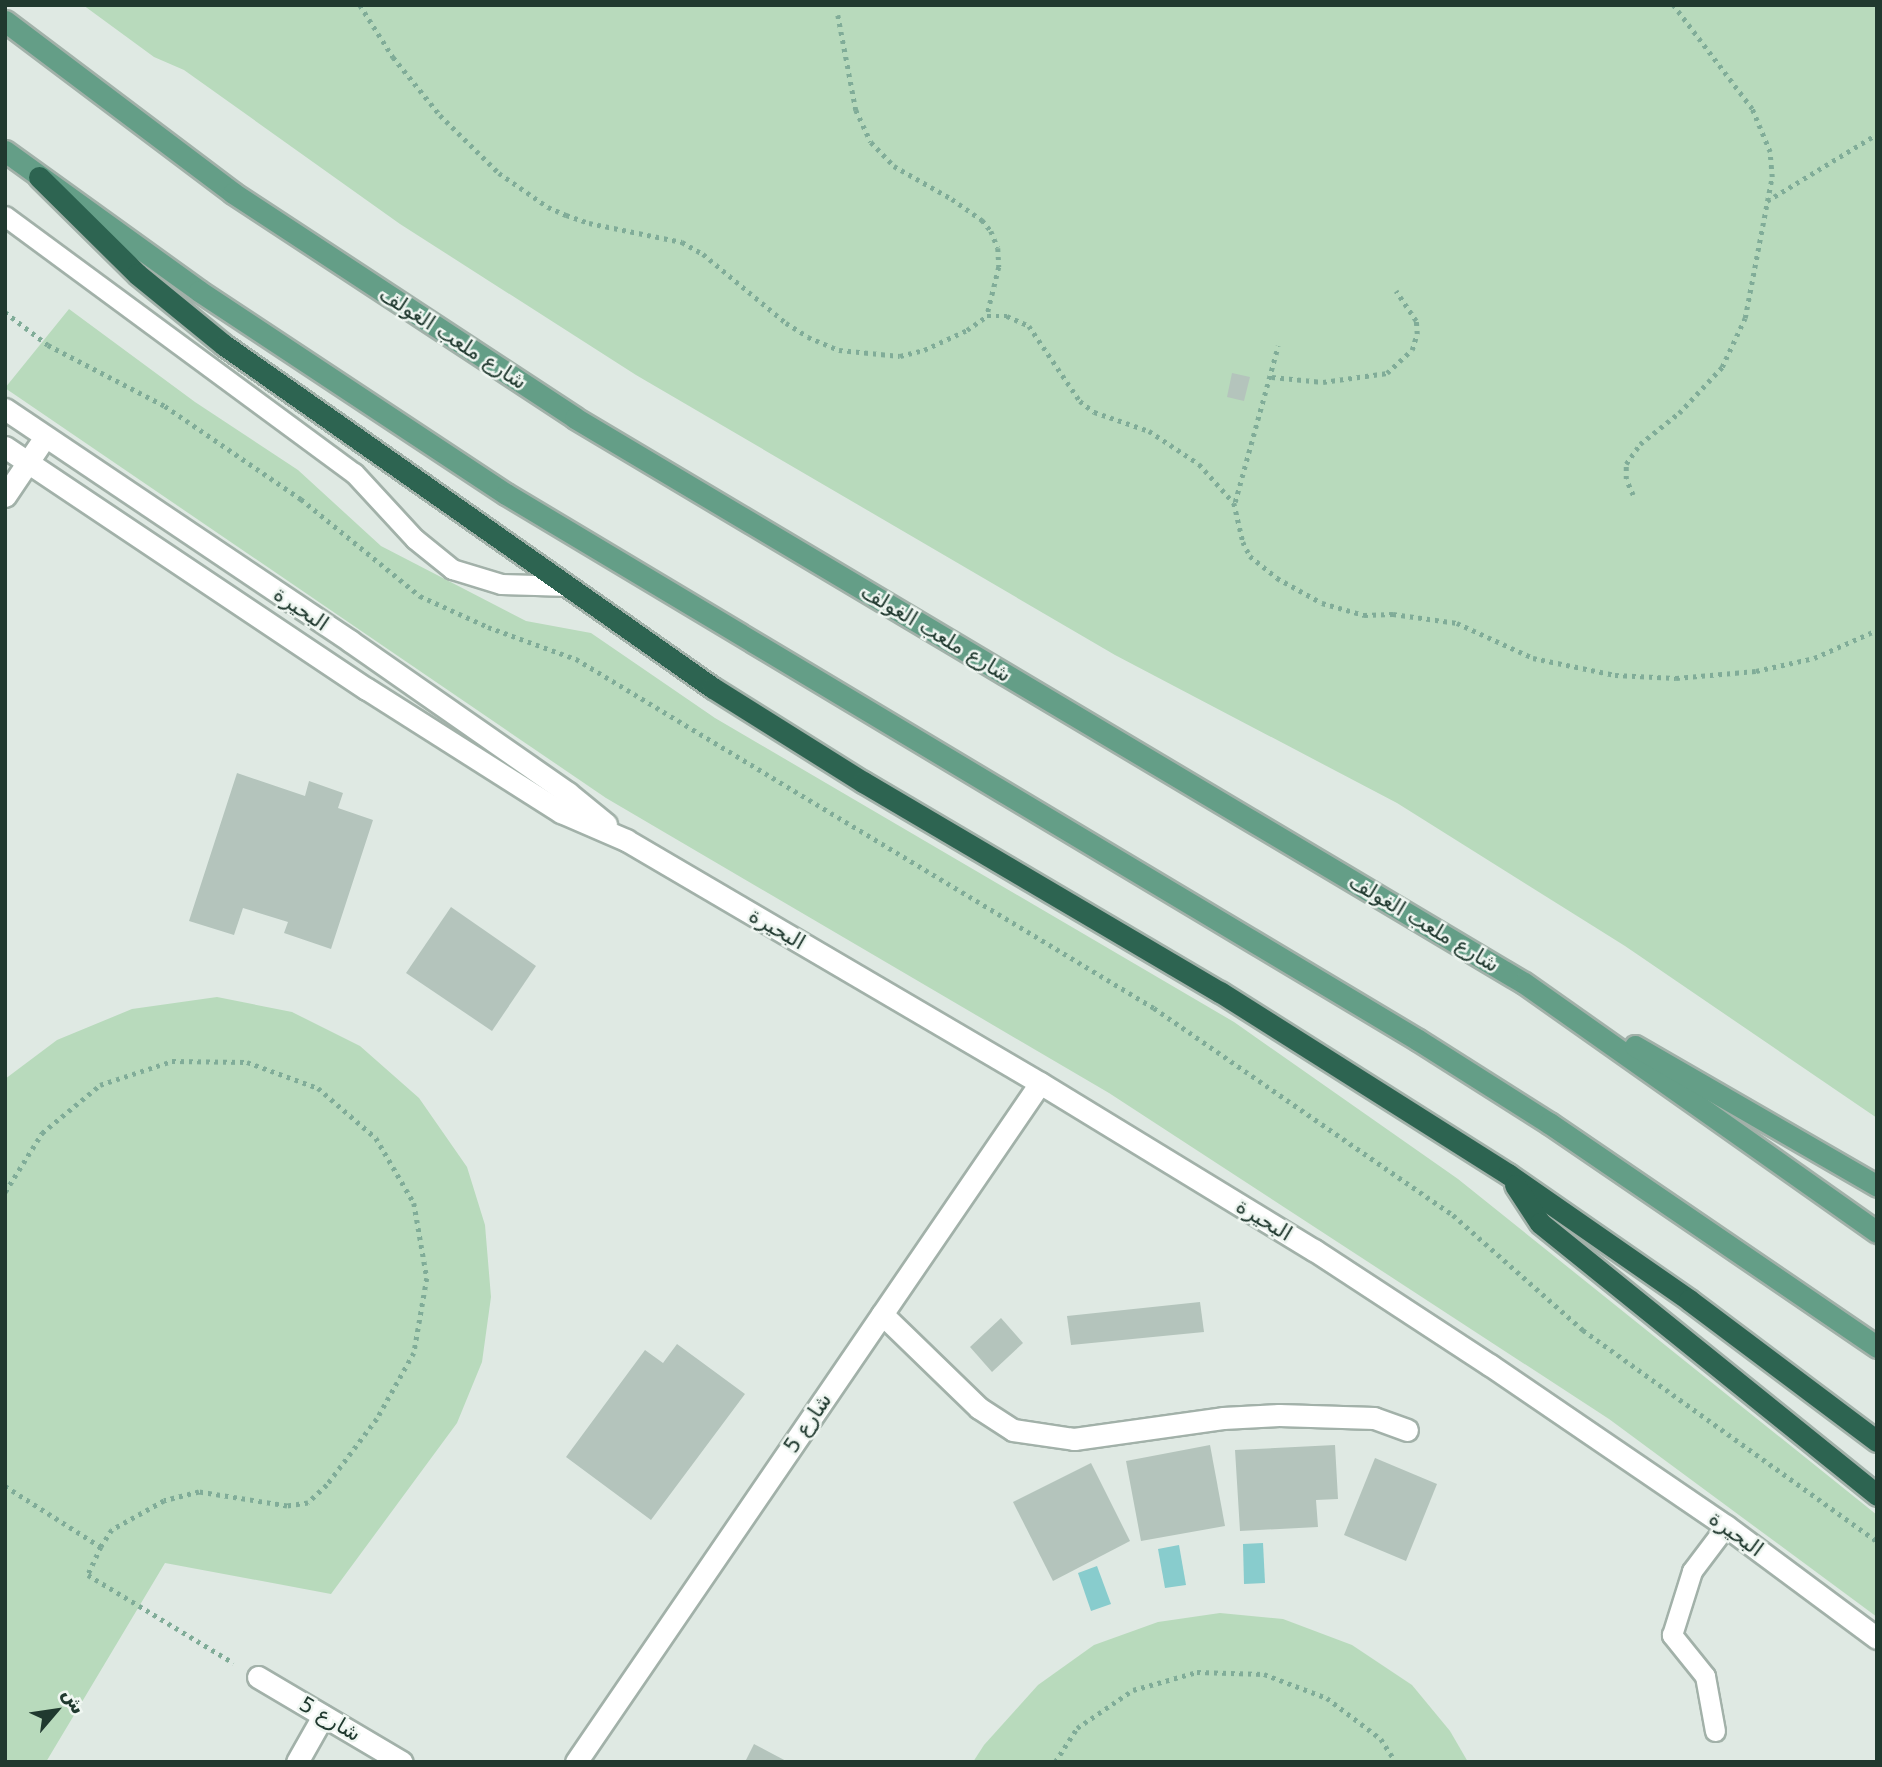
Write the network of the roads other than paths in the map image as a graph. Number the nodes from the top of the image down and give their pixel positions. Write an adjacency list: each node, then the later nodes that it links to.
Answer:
1 (5, 21): 12 (main road, شارع ملعب الغولف)
2 (5, 151): 3 (main road)
3 (39, 177): 10 (highway); 18 (main road)
4 (5, 216): 10 (lane)
5 (5, 408): 6 (street, البحيرة)
6 (45, 437): 8 (street); 11 (street, البحيرة)
7 (5, 447): 8 (street, البحيرة)
8 (28, 463): 9 (street); 11 (street, البحيرة)
9 (5, 496)
10 (569, 586): 14 (highway)
11 (626, 840): 13 (street, البحيرة)
12 (1524, 983): 15 (main road); 16 (main road, شارع ملعب الغولف)
13 (1040, 1083): 17 (street, شارع 5); 22 (street, البحيرة)
14 (1508, 1174): 20 (highway); 21 (highway)
15 (1877, 1185)
16 (1877, 1231)
17 (882, 1314): 19 (street); 29 (street, شارع 5)
18 (1877, 1347)
19 (1407, 1430)
20 (1877, 1441)
21 (1877, 1494)
22 (1726, 1526): 23 (street, البحيرة); 26 (lane)
23 (1877, 1638)
24 (258, 1677): 25 (street, شارع 5)
25 (323, 1716): 27 (street); 28 (street, شارع 5)
26 (1715, 1731)
27 (297, 1762)
28 (402, 1762)
29 (576, 1762)

